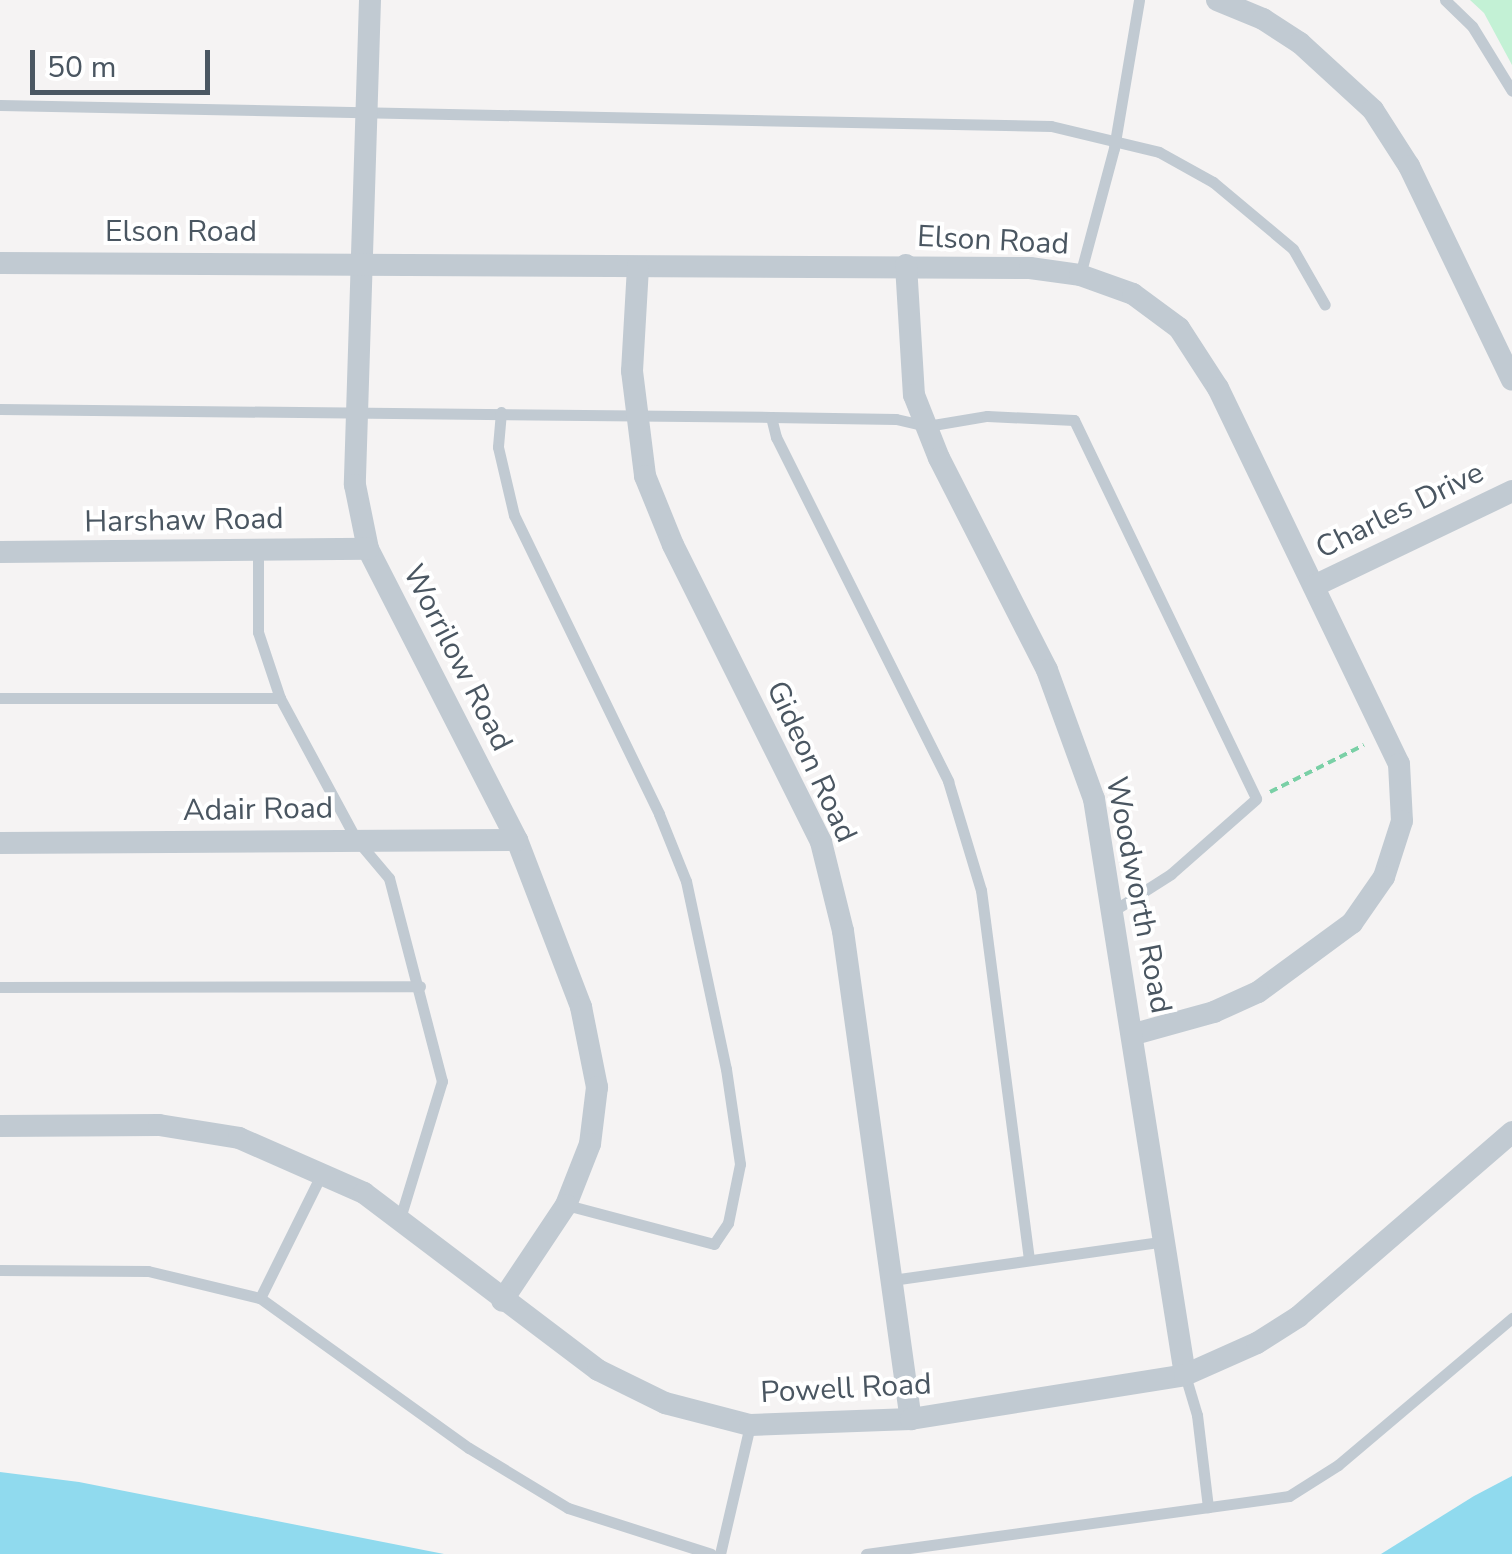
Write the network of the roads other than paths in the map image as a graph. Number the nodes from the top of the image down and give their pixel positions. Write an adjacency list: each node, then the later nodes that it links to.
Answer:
1 (370, 0): 7 (street, Worrilow Road)
2 (1140, 0): 8 (lane)
3 (1217, 0): 15 (street)
4 (1445, 0): 5 (lane)
5 (1512, 92)
6 (0, 105): 7 (lane)
7 (366, 110): 8 (lane); 9 (street, Worrilow Road)
8 (1115, 138): 13 (lane); 14 (lane)
9 (360, 262): 10 (street, Elson Road); 12 (street, Elson Road); 17 (street, Worrilow Road)
10 (0, 263)
11 (906, 265): 12 (street, Elson Road); 13 (street, Elson Road); 21 (street, Woodworth Road)
12 (638, 267): 19 (street, Gideon Road)
13 (1080, 275): 26 (street, Elson Road)
14 (1326, 305)
15 (1512, 380)
16 (0, 408): 17 (lane)
17 (356, 410): 18 (lane); 23 (street, Worrilow Road)
18 (501, 412): 19 (lane); 39 (lane)
19 (634, 414): 20 (lane); 44 (street, Gideon Road)
20 (771, 417): 21 (lane); 42 (lane)
21 (927, 426): 32 (street, Woodworth Road); 32 (lane)
22 (1512, 491): 26 (street, Charles Drive)
23 (368, 549): 24 (street, Harshaw Road); 30 (street, Worrilow Road)
24 (258, 550): 25 (street, Harshaw Road); 28 (lane)
25 (0, 552)
26 (1314, 586): 35 (street, Elson Road)
27 (0, 698): 28 (lane)
28 (280, 698): 29 (lane)
29 (356, 839): 30 (street, Adair Road); 31 (street, Adair Road); 33 (lane)
30 (517, 840): 39 (street, Worrilow Road)
31 (0, 843)
32 (1113, 911): 35 (street, Woodworth Road)
33 (420, 986): 34 (lane); 40 (lane)
34 (0, 987)
35 (1134, 1034): 41 (street, Woodworth Road)
36 (0, 1126): 38 (street, Powell Road)
37 (1512, 1132): 48 (street, Powell Road)
38 (321, 1176): 40 (street, Powell Road); 45 (lane)
39 (566, 1205): 46 (street, Worrilow Road)
40 (400, 1218): 46 (street, Powell Road)
41 (1165, 1241): 42 (lane); 48 (street, Woodworth Road)
42 (1028, 1260): 44 (lane)
43 (0, 1270): 45 (lane)
44 (891, 1280): 49 (street, Gideon Road)
45 (260, 1298): 52 (lane)
46 (502, 1302): 50 (street, Powell Road)
47 (1512, 1318): 51 (lane)
48 (1185, 1375): 49 (street, Powell Road); 51 (lane, Woodworth Road)
49 (911, 1419): 50 (street, Powell Road)
50 (750, 1425): 53 (lane)
51 (1208, 1508): 54 (lane)
52 (711, 1554)
53 (720, 1554)
54 (866, 1554)

